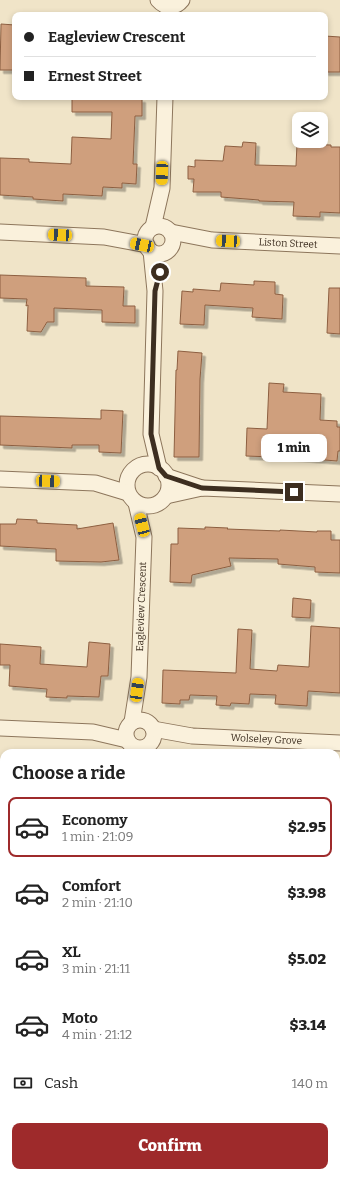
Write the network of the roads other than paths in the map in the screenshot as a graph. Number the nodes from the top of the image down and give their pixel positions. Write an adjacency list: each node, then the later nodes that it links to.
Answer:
1 (161, 6): 2 (street)
2 (178, 6)
3 (165, 100): 4 (street)
4 (160, 229): 6 (street, Liston Street); 7 (street, Liston Street); 9 (street); 9 (street)
5 (0, 232): 6 (street, Liston Street)
6 (104, 237): 9 (street, Liston Street)
7 (212, 240): 8 (street, Liston Street); 9 (street, Liston Street)
8 (340, 246)
9 (158, 249): 10 (street)
10 (151, 434): 11 (street); 12 (street)
11 (135, 470): 12 (street); 14 (street); 17 (street)
12 (163, 472): 15 (street); 18 (street)
13 (0, 479): 14 (street)
14 (95, 483): 17 (street)
15 (202, 488): 16 (street); 18 (street)
16 (340, 494)
17 (132, 498): 18 (street); 19 (street, Eagleview Crescent)
18 (160, 501): 19 (street, Eagleview Crescent)
19 (144, 536): 20 (street, Eagleview Crescent)
20 (139, 677): 21 (street, Eagleview Crescent); 24 (street, Eagleview Crescent)
21 (131, 724): 23 (street, Wolseley Grove); 24 (street, Eagleview Crescent)
22 (0, 728): 23 (street, Wolseley Grove)
23 (93, 732): 24 (street, Wolseley Grove)
24 (143, 741): 25 (street, Wolseley Grove)
25 (340, 743)

